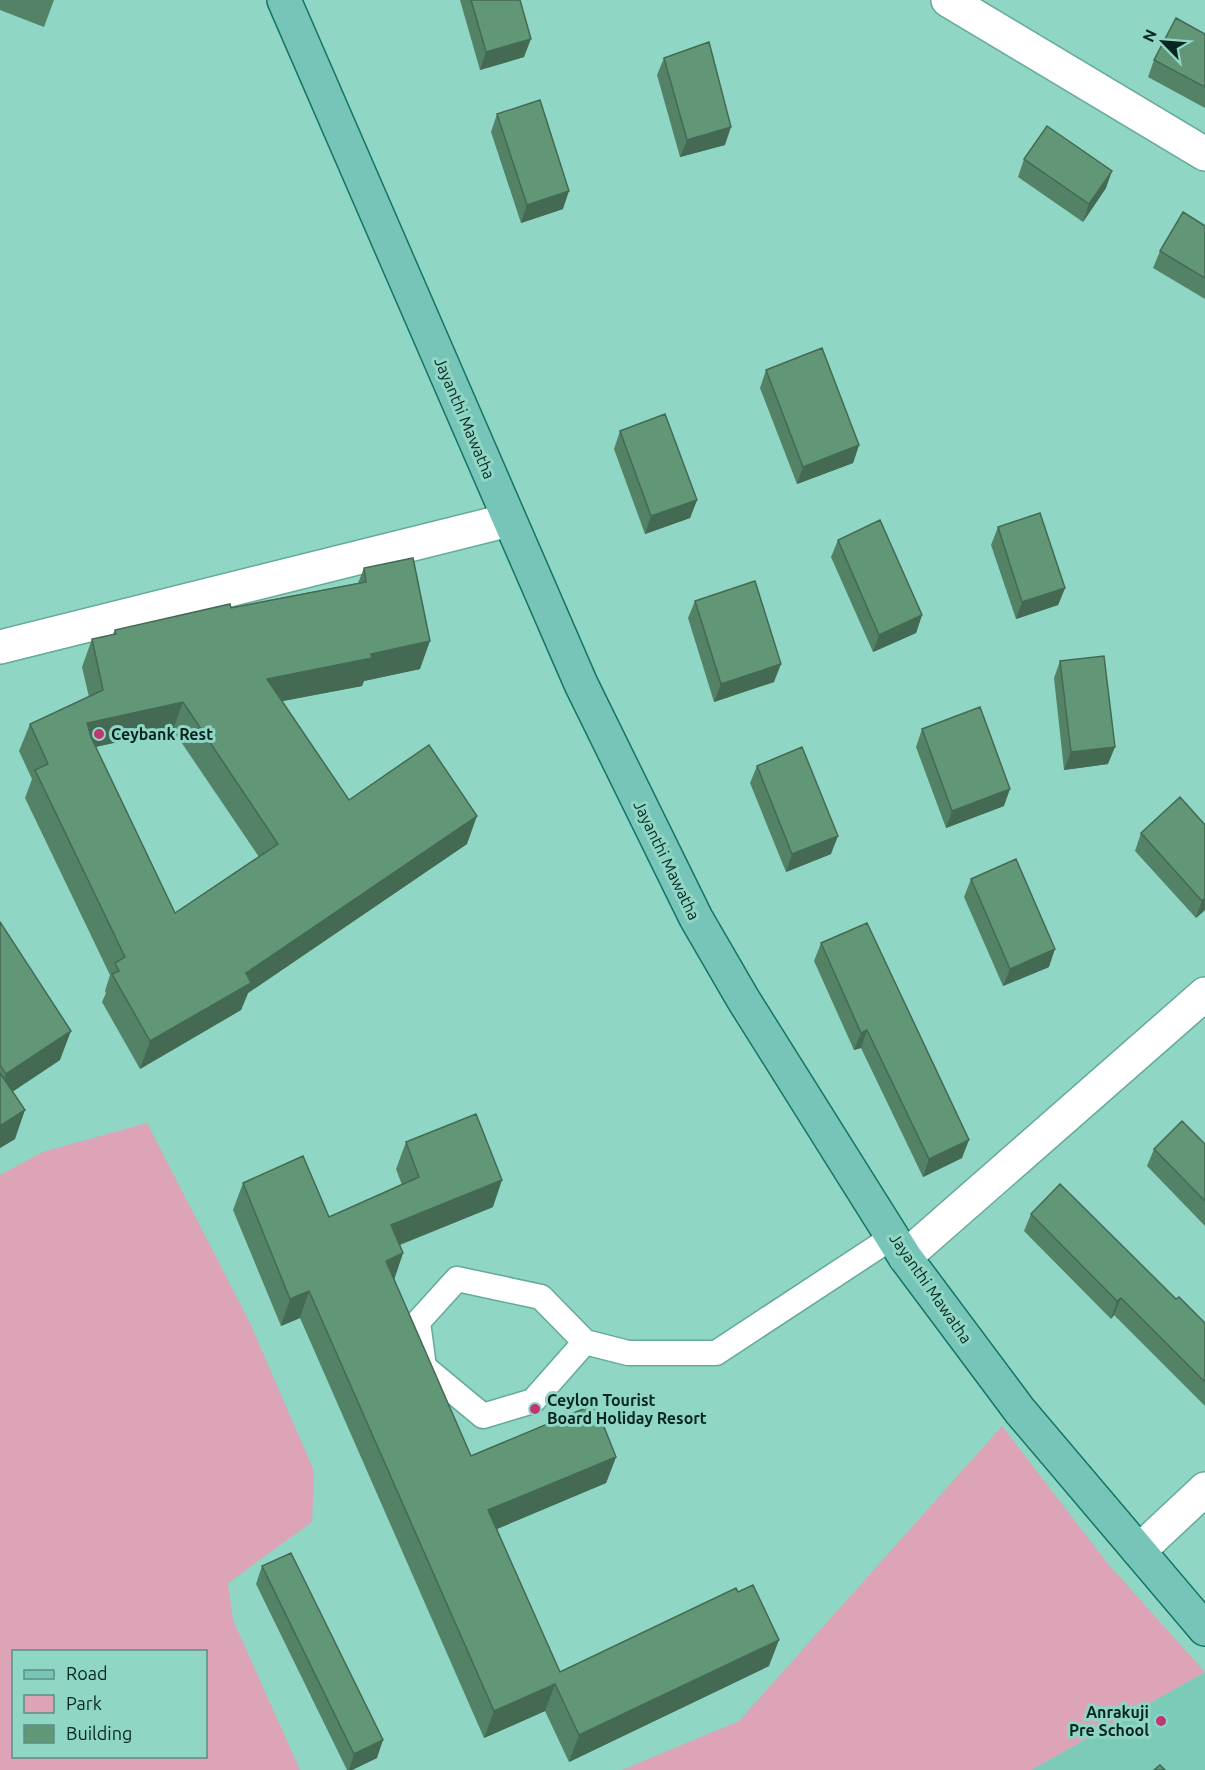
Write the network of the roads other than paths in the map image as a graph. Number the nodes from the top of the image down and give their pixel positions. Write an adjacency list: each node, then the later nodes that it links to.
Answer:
1 (284, 0): 4 (main road, Jayanthi Mawatha)
2 (948, 0): 3 (street)
3 (1205, 154)
4 (509, 520): 5 (street); 7 (main road, Jayanthi Mawatha)
5 (0, 646)
6 (1205, 994): 7 (street)
7 (900, 1247): 8 (lane); 10 (main road, Jayanthi Mawatha)
8 (585, 1342): 8 (lane)
9 (1205, 1489): 10 (street)
10 (1139, 1551): 11 (main road, Jayanthi Mawatha)
11 (1205, 1629)

